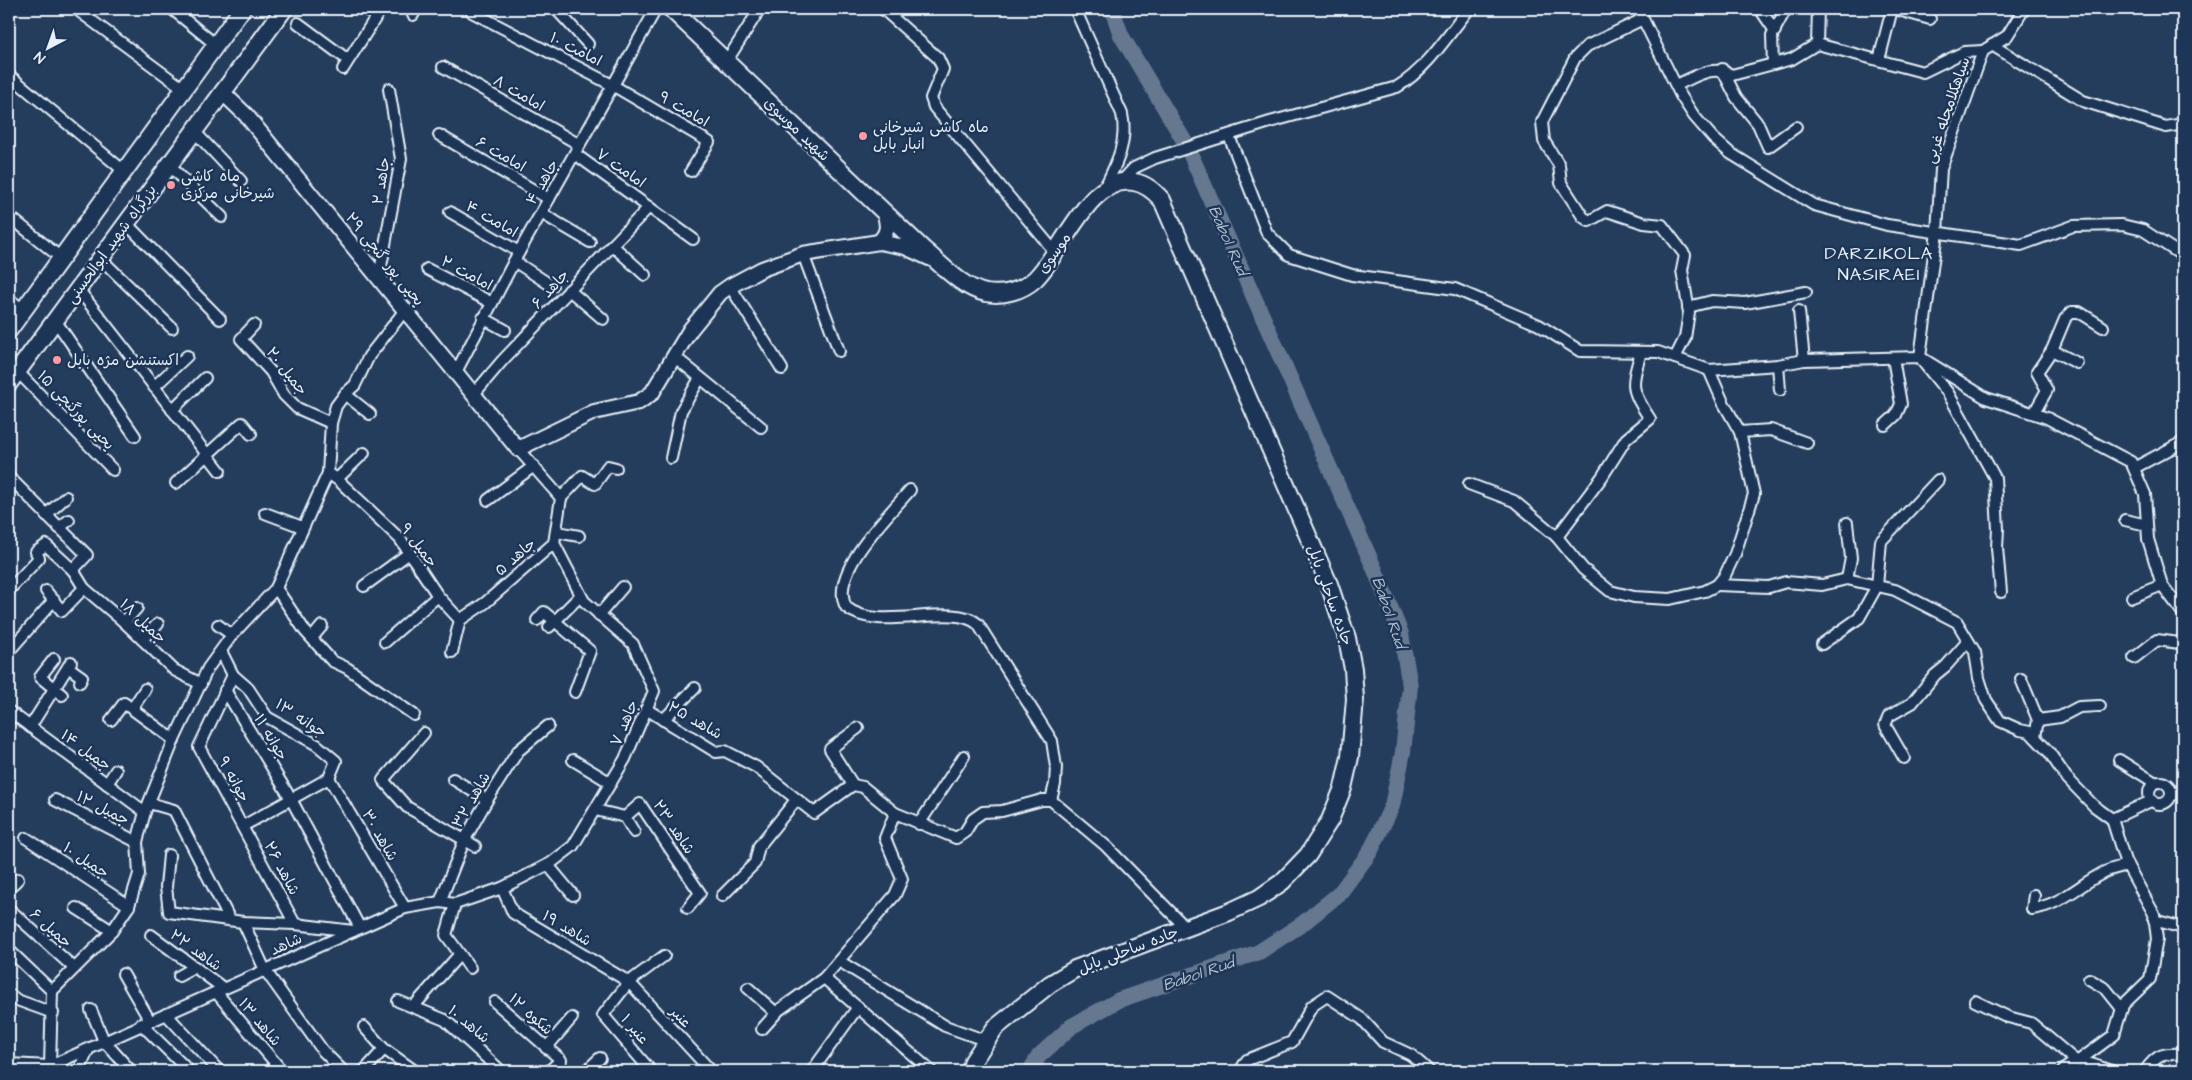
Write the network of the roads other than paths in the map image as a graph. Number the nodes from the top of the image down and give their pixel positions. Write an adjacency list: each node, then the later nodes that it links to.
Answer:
1 (76, 9): 18 (street)
2 (172, 9): 28 (street)
3 (242, 9): 28 (main road)
4 (284, 9): 40 (main road, بزرگراه شهید ابوالحسنی)
5 (366, 9): 19 (street)
6 (556, 9): 26 (street)
7 (656, 9): 37 (street, جاهد ۴)
8 (671, 9): 31 (main road, شهید موسوی)
9 (883, 9): 67 (street)
10 (1074, 9): 52 (street)
11 (1469, 9): 45 (street)
12 (1638, 9): 22 (street)
13 (1760, 9): 25 (street)
14 (1786, 9): 25 (street)
15 (1818, 9): 27 (street)
16 (1894, 9): 23 (street); 30 (street)
17 (2024, 9): 29 (street)
18 (88, 12): 38 (street)
19 (379, 12): 24 (street)
20 (472, 12): 37 (street, امامت ۱۰)
21 (756, 15): 31 (street)
22 (1643, 19): 36 (street); 84 (street)
23 (1930, 19)
24 (298, 23)
25 (1775, 31): 32 (street)
26 (588, 44)
27 (1817, 44): 30 (street); 32 (street)
28 (216, 45): 38 (main road)
29 (1988, 48): 30 (street); 41 (street); 61 (street, سیاهکلامحله غربی)
30 (1879, 60)
31 (726, 62): 56 (main road, شهید موسوی)
32 (1773, 64): 34 (street)
33 (443, 67): 46 (street, امامت ۸)
34 (1722, 69): 36 (street); 42 (street)
35 (9, 75): 48 (street)
36 (1676, 85): 61 (street)
37 (614, 86): 46 (street, جاهد ۴); 49 (street, امامت ۹)
38 (184, 89): 48 (main road)
39 (389, 89): 76 (street, جاهد ۲)
40 (222, 92): 43 (main road, بزرگراه شهید ابوالحسنی); 76 (main road, یحیی پور گنجی ۲۹)
41 (2183, 124)
42 (1796, 128)
43 (194, 131): 47 (main road, بزرگراه شهید ابوالحسنی); 50 (street)
44 (439, 135): 53 (street, امامت ۶)
45 (1229, 136): 51 (street); 99 (street)
46 (578, 150): 53 (street, جاهد ۴); 54 (street, امامت ۷)
47 (169, 165): 59 (street); 60 (main road, بزرگراه شهید ابوالحسنی)
48 (124, 171): 71 (main road)
49 (691, 171)
50 (241, 181)
51 (1122, 181): 52 (main road, موسوی); 274 (main road, جاده ساحلی بابل)
52 (1105, 187): 67 (main road, موسوی)
53 (549, 199): 57 (street, جاهد ۴)
54 (649, 207): 62 (street, امامت ۷); 65 (street, جاهد ۶)
55 (450, 212): 69 (street, امامت ۴)
56 (884, 212): 64 (main road); 66 (main road, شهید موسوی)
57 (541, 213): 63 (street); 69 (street, جاهد ۴)
58 (9, 216): 71 (street)
59 (222, 217)
60 (126, 223): 72 (main road, بزرگراه شهید ابوالحسنی); 89 (street)
61 (1937, 232): 70 (street); 102 (street, سیاهکلامحله غربی)
62 (693, 239)
63 (590, 242)
64 (879, 242): 68 (main road); 73 (main road)
65 (612, 245): 75 (street); 80 (street, جاهد ۶)
66 (924, 250): 73 (main road, موسوی)
67 (1056, 252): 73 (main road, موسوی)
68 (803, 254): 78 (main road); 97 (street)
69 (517, 256): 77 (street, امامت ۴); 83 (street, جاهد ۴)
70 (2183, 256)
71 (61, 258): 85 (main road)
72 (100, 258): 79 (main road, بزرگراه شهید ابوالحسنی); 94 (street)
73 (944, 267)
74 (428, 269): 83 (street, امامت ۲)
75 (645, 275)
76 (379, 277): 86 (main road, یحیی پور گنجی ۲۹)
77 (552, 286)
78 (730, 286): 101 (main road); 108 (street)
79 (78, 289): 90 (main road, بزرگراه شهید ابوالحسنی); 114 (street)
80 (569, 290): 91 (street); 117 (street, جاهد ۶)
81 (1806, 292): 84 (street)
82 (9, 299): 85 (street)
83 (492, 303): 88 (street, جاهد ۴)
84 (1688, 306): 103 (street)
85 (23, 310): 95 (main road)
86 (405, 310): 110 (main road, یحیی پور گنجی ۲۹); 116 (street)
87 (1799, 311): 105 (street)
88 (483, 318): 96 (street); 110 (street, جاهد ۴)
89 (220, 319)
90 (55, 320): 111 (main road, بزرگراه شهید ابوالحسنی); 126 (street)
91 (603, 320)
92 (254, 324): 121 (street, جمیل ۲۰)
93 (2103, 326): 98 (street)
94 (172, 328)
95 (9, 330)
96 (505, 330)
97 (838, 350)
98 (2052, 350): 106 (street); 120 (street)
99 (1641, 352): 103 (street); 158 (street)
100 (187, 356): 114 (street)
101 (675, 357): 113 (street); 129 (main road)
102 (1920, 357): 104 (street); 120 (street); 172 (street)
103 (1675, 358): 109 (street)
104 (1893, 358): 105 (street); 122 (street)
105 (1804, 360): 107 (street)
106 (2077, 363)
107 (1778, 365): 109 (street); 115 (street)
108 (782, 369)
109 (1709, 370): 124 (street)
110 (456, 372): 117 (main road, یحیی پور گنجی ۲۹)
111 (13, 377): 136 (street, یحیی پورگنجی ۱۵)
112 (205, 378): 118 (street)
113 (700, 378): 123 (street); 132 (street)
114 (154, 387): 118 (street)
115 (1780, 390)
116 (345, 394): 119 (street); 121 (street)
117 (474, 394): 129 (main road, یحیی پور گنجی ۲۹)
118 (172, 410): 131 (street)
119 (370, 414)
120 (2034, 414): 135 (street)
121 (331, 423): 138 (street)
122 (1885, 425)
123 (761, 427)
124 (1740, 432): 128 (street); 163 (street)
125 (251, 434): 131 (street)
126 (135, 436)
127 (2183, 442): 135 (street)
128 (1807, 443)
129 (518, 449): 133 (street)
130 (364, 453): 140 (street)
131 (208, 454): 137 (street); 142 (street)
132 (671, 458)
133 (534, 466): 146 (street); 147 (street)
134 (616, 468): 146 (street)
135 (2134, 468): 153 (street)
136 (113, 470)
137 (220, 471)
138 (328, 473): 140 (street, جمیل ۹); 154 (street)
139 (9, 477): 149 (street)
140 (337, 479): 160 (street, جمیل ۹)
141 (1938, 480): 167 (street)
142 (176, 483)
143 (1469, 484): 158 (street)
144 (910, 490): 239 (street)
145 (66, 496): 149 (street)
146 (561, 498): 156 (street, جاهد ۵)
147 (488, 500)
148 (264, 513): 154 (street)
149 (46, 515): 155 (street)
150 (68, 520): 155 (street)
151 (2125, 520): 153 (street)
152 (1847, 523): 162 (street)
153 (2147, 525): 164 (street)
154 (302, 527): 169 (street)
155 (59, 528): 161 (street)
156 (557, 532): 157 (street); 159 (street, جاهد ۵)
157 (579, 536)
158 (1556, 537): 163 (street)
159 (554, 543): 174 (street, جاهد ۷); 180 (street, جاهد ۵)
160 (408, 554): 165 (street); 173 (street, جمیل ۹)
161 (73, 570): 168 (street, جمیل ۱۸); 170 (street, جمیل ۱۸)
162 (1846, 579): 163 (street); 167 (street)
163 (1717, 585)
164 (2162, 585): 175 (street); 178 (street)
165 (364, 586)
166 (623, 586): 179 (street)
167 (1878, 586): 191 (street); 193 (street)
168 (84, 588): 176 (street); 182 (street, جمیل ۱۸)
169 (276, 588): 187 (street); 188 (street)
170 (9, 590)
171 (46, 591): 176 (street)
172 (2001, 592)
173 (438, 596): 180 (street, جمیل ۹); 192 (street)
174 (580, 596): 179 (street, جاهد ۷); 184 (street)
175 (2132, 597)
176 (54, 600): 194 (street)
177 (137, 608): 182 (street)
178 (2183, 614)
179 (599, 615): 210 (street, جاهد ۷)
180 (460, 620): 196 (street)
181 (537, 620): 184 (street)
182 (124, 622): 190 (street, جمیل ۱۸)
183 (158, 624): 190 (street)
184 (552, 624): 207 (street)
185 (218, 625): 187 (street)
186 (322, 626): 188 (street)
187 (232, 635): 195 (street)
188 (312, 638): 212 (street)
189 (2183, 638): 197 (street)
190 (142, 639): 202 (street, جمیل ۱۸)
191 (1968, 641): 220 (street); 223 (street)
192 (386, 642)
193 (1822, 644)
194 (10, 650)
195 (221, 651): 199 (street, جوانه ۱۳); 202 (street)
196 (452, 652)
197 (2134, 658)
198 (54, 659): 206 (street)
199 (233, 675): 205 (street); 227 (street, جوانه ۱۳)
200 (2021, 680): 215 (street)
201 (80, 682): 206 (street)
202 (201, 684): 221 (street)
203 (695, 688): 214 (street)
204 (145, 689): 209 (street)
205 (226, 690): 235 (street, جوانه ۱۱); 247 (street, جوانه ۹)
206 (58, 692): 217 (street)
207 (575, 692)
208 (2100, 706): 215 (street)
209 (132, 709): 213 (street); 221 (street)
210 (646, 709): 214 (street, شاهد ۲۵); 230 (street, جاهد ۷)
211 (9, 711): 217 (street, جمیل ۱۴)
212 (414, 714)
213 (111, 720)
214 (663, 720): 238 (street, شاهد ۲۵)
215 (2038, 720): 220 (street)
216 (548, 726): 237 (street, شاهد ۳۲)
217 (30, 727): 231 (street, جمیل ۱۴)
218 (858, 728): 232 (street)
219 (424, 733): 250 (street)
220 (2034, 737): 245 (street)
221 (174, 740): 241 (street)
222 (964, 756): 246 (street)
223 (1904, 758)
224 (573, 760): 230 (street)
225 (2119, 760): 229 (street)
226 (116, 770): 231 (street)
227 (329, 778): 235 (street); 267 (street, شاهد ۳۰)
228 (453, 779): 237 (street)
229 (2154, 782): 234 (street); 240 (street)
230 (610, 783): 242 (street, جاهد ۷)
231 (107, 784): 241 (street, جمیل ۱۴)
232 (853, 785): 238 (street, شاهد ۲۵); 243 (street)
233 (2183, 790): 234 (street)
234 (2171, 796): 240 (street)
235 (291, 799): 247 (street); 276 (street, جوانه ۱۱)
236 (55, 800): 251 (street, جمیل ۱۲)
237 (487, 800): 250 (street, شاهد ۳۲)
238 (796, 800): 261 (street)
239 (1051, 800): 246 (street); 274 (street)
240 (2153, 800): 245 (street)
241 (147, 807): 251 (street); 270 (street)
242 (594, 810): 244 (street); 253 (street, جاهد ۷)
243 (895, 812): 246 (street); 282 (street)
244 (625, 816): 248 (street); 268 (street, شاهد ۲۳)
245 (2112, 819): 256 (street)
246 (919, 824)
247 (243, 826): 273 (street, شاهد ۲۶)
248 (634, 832)
249 (26, 838): 265 (street, جمیل ۱۰)
250 (464, 841): 252 (street); 263 (street, شاهد ۳۲)
251 (137, 842): 265 (street)
252 (475, 846)
253 (573, 846): 255 (street, شاهد)
254 (169, 855): 270 (street)
255 (548, 865): 259 (street, شاهد); 260 (street)
256 (2127, 865): 262 (street); 271 (street)
257 (18, 879): 258 (street)
258 (9, 888)
259 (502, 888): 264 (street, شاهد); 291 (street, شاهد ۱۹)
260 (573, 894)
261 (722, 896)
262 (2034, 896)
263 (440, 902): 264 (street, شاهد); 267 (street, شاهد)
264 (455, 904): 280 (street)
265 (129, 906): 277 (street)
266 (76, 908): 277 (street)
267 (405, 908): 276 (street, شاهد)
268 (688, 908)
269 (9, 910): 284 (street, جمیل ۶)
270 (230, 920): 272 (street)
271 (2154, 920): 275 (street); 301 (street)
272 (243, 922): 273 (street); 286 (street)
273 (295, 924): 276 (street)
274 (1186, 928): 311 (main road, جاده ساحلی بابل)
275 (2183, 928)
276 (357, 929): 286 (street, شاهد)
277 (112, 931): 284 (street)
278 (151, 935): 283 (street, شاهد ۲۲)
279 (9, 950): 294 (street)
280 (459, 955): 285 (street); 299 (street)
281 (664, 956): 291 (street)
282 (838, 961): 289 (street); 311 (street)
283 (195, 967): 288 (street); 293 (street, شاهد ۲۲)
284 (74, 968): 294 (street)
285 (470, 968)
286 (266, 970): 293 (street, شاهد); 325 (street)
287 (123, 974): 307 (street)
288 (179, 976)
289 (824, 978): 300 (street); 303 (street)
290 (2089, 979): 301 (street)
291 (628, 982): 331 (street, عنیر ۱); 332 (street, عنبر)
292 (748, 988): 303 (street)
293 (220, 990): 305 (street, شاهد); 324 (street, شاهد ۱۳)
294 (52, 991): 304 (street)
295 (9, 994): 304 (street)
296 (398, 1001): 299 (street, شاهد ۱۰)
297 (1975, 1001): 317 (street)
298 (495, 1002): 313 (street, شکوه ۱۲)
299 (414, 1006): 328 (street, شاهد ۱۰)
300 (858, 1008): 333 (street); 334 (street)
301 (2122, 1009): 317 (street)
302 (91, 1010): 310 (street)
303 (776, 1013): 309 (street)
304 (53, 1014): 319 (street)
305 (166, 1014): 307 (street, شاهد); 323 (street)
306 (572, 1018): 313 (street)
307 (146, 1023): 310 (street, شاهد); 322 (street)
308 (364, 1027): 314 (street)
309 (762, 1029)
310 (104, 1041): 312 (street, شاهد); 321 (street)
311 (987, 1041): 335 (main road, جاده ساحلی بابل)
312 (89, 1048): 319 (street, شاهد); 320 (street)
313 (546, 1048): 329 (street, شکوه ۱۲)
314 (384, 1049): 326 (street); 327 (street)
315 (2183, 1054): 340 (street)
316 (600, 1058): 330 (street)
317 (2077, 1062): 338 (street); 339 (street)
318 (9, 1064): 319 (street, شاهد)
319 (50, 1066)
320 (80, 1071)
321 (131, 1071)
322 (189, 1071)
323 (219, 1071)
324 (282, 1071)
325 (343, 1071)
326 (364, 1071)
327 (415, 1071)
328 (500, 1071)
329 (549, 1071)
330 (586, 1071)
331 (651, 1071)
332 (711, 1071)
333 (812, 1071)
334 (931, 1071)
335 (970, 1071)
336 (1240, 1071): 337 (street)
337 (1429, 1071)
338 (2063, 1071)
339 (2112, 1071)
340 (2146, 1071)

